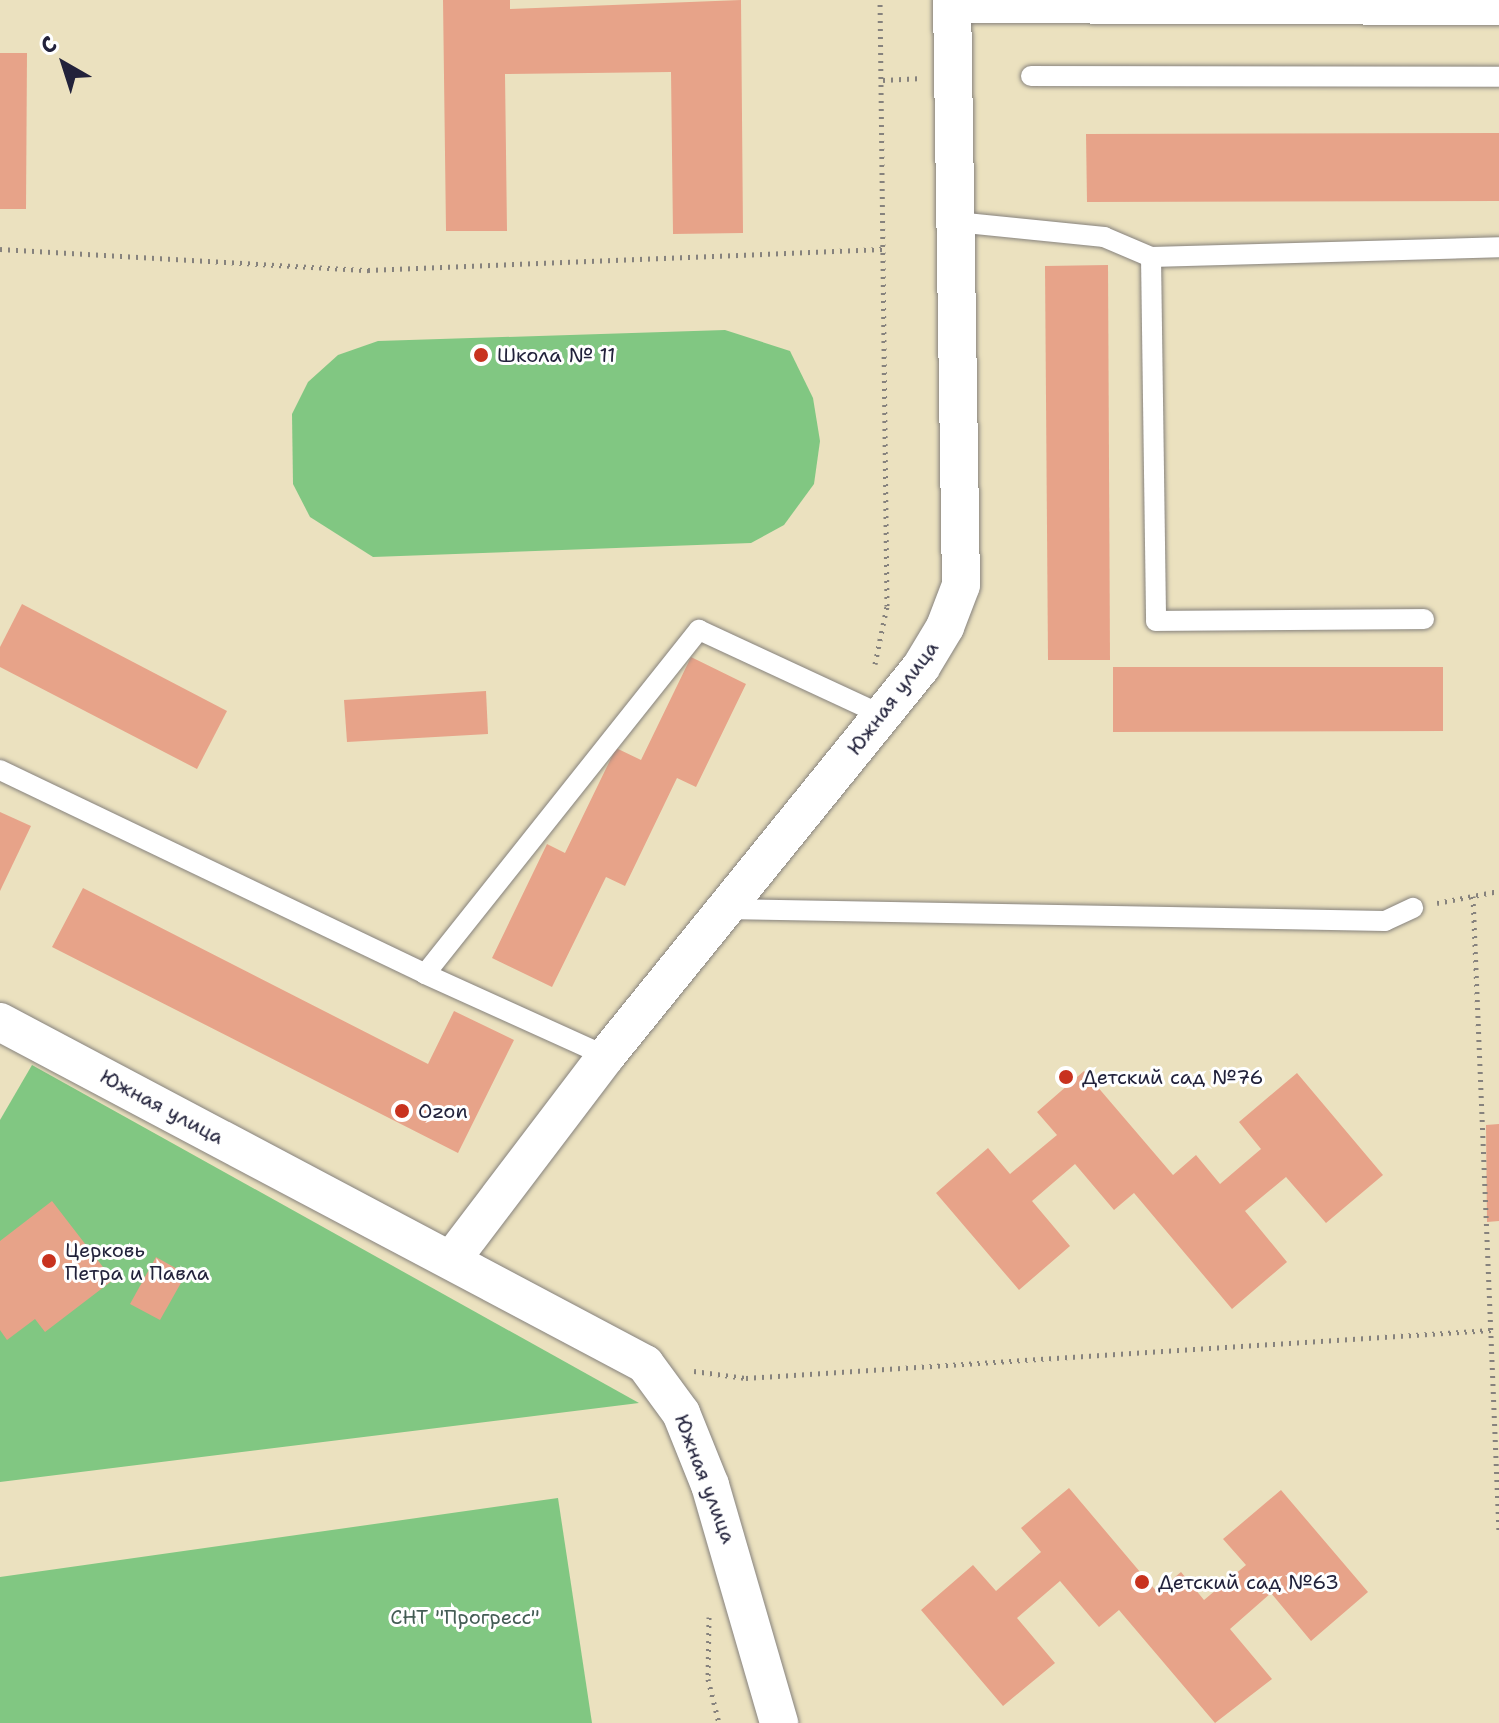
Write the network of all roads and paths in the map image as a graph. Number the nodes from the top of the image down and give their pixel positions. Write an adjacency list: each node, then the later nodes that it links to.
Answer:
1 (880, 0): 7 (path)
2 (952, 2): 3 (street); 8 (street, Южная улица)
3 (1499, 6)
4 (1031, 76): 6 (lane)
5 (929, 77): 7 (path)
6 (1499, 77)
7 (883, 80): 11 (path)
8 (956, 222): 12 (lane); 14 (street, Южная улица)
9 (1499, 247): 12 (lane)
10 (0, 249): 11 (path)
11 (884, 249): 14 (path)
12 (1151, 257): 13 (lane)
13 (1424, 619)
14 (874, 712): 19 (street, Южная улица); 20 (lane)
15 (0, 770): 20 (lane)
16 (1499, 891): 17 (path)
17 (1473, 896): 18 (path); 24 (path)
18 (1413, 908): 19 (lane)
19 (724, 909): 22 (street, Южная улица)
20 (425, 974): 22 (lane)
21 (0, 1022): 23 (street, Южная улица)
22 (606, 1056): 23 (street, Южная улица)
23 (452, 1259): 25 (street, Южная улица)
24 (1491, 1330): 25 (path); 26 (path)
25 (645, 1364): 29 (street, Южная улица)
26 (1499, 1532)
27 (709, 1602): 28 (path)
28 (719, 1723)
29 (779, 1723)

